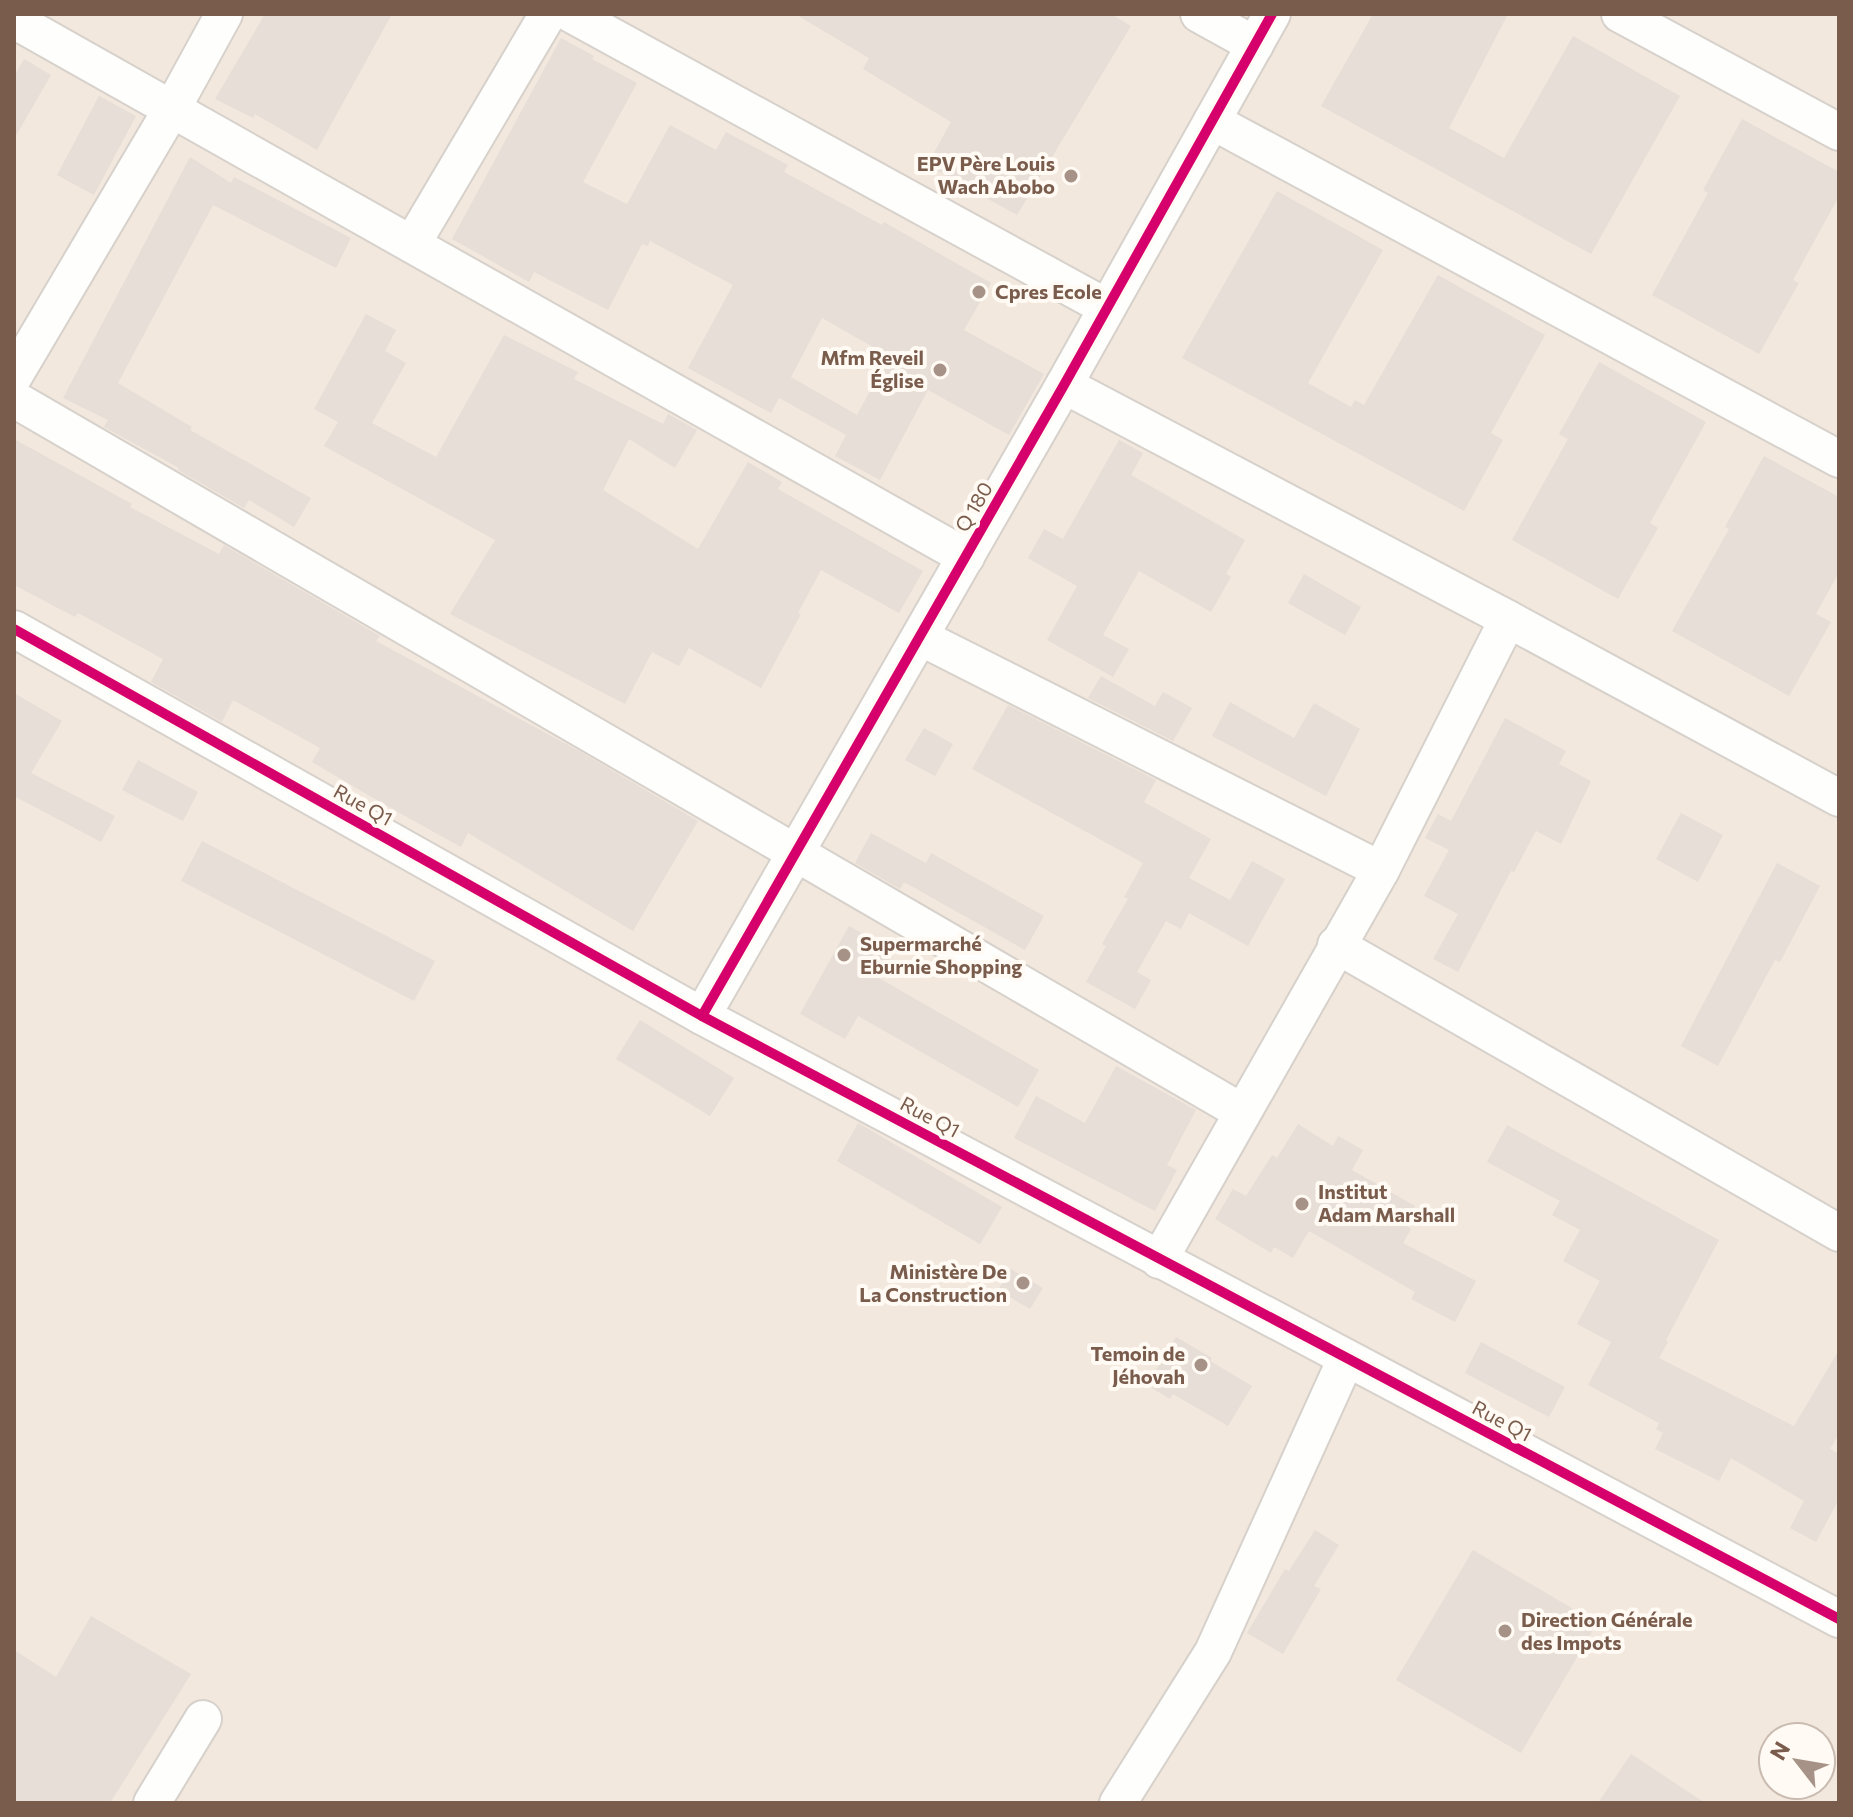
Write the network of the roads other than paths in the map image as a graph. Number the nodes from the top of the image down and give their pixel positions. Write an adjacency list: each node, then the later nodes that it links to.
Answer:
1 (224, 14): 9 (street)
2 (548, 14): 12 (street)
3 (571, 14): 13 (street)
4 (1199, 14): 8 (street)
5 (1272, 14): 8 (street, Q 180)
6 (1620, 14): 11 (street)
7 (14, 20): 9 (street)
8 (1255, 45): 10 (street, Q 180)
9 (173, 107): 12 (street); 14 (street)
10 (1212, 121): 13 (street, Q 180); 17 (street)
11 (1839, 132)
12 (412, 244): 18 (street)
13 (1106, 307): 15 (street, Q 180)
14 (14, 376)
15 (1064, 385): 18 (street, Q 180); 19 (street)
16 (14, 399): 23 (street)
17 (1839, 459)
18 (966, 557): 21 (street, Q 180)
19 (1508, 619): 22 (street); 24 (street)
20 (14, 629): 26 (street, Rue Q1)
21 (920, 637): 23 (street, Q 180); 24 (street)
22 (1839, 798)
23 (796, 853): 26 (street, Q 180); 27 (street)
24 (1381, 870): 25 (street)
25 (1336, 945): 27 (street); 28 (street)
26 (702, 1016): 29 (street, Rue Q1)
27 (1242, 1112): 29 (street)
28 (1839, 1233)
29 (1159, 1260): 30 (street, Rue Q1)
30 (1346, 1359): 31 (street, Rue Q1); 34 (street)
31 (1839, 1619)
32 (203, 1719): 33 (street)
33 (152, 1803)
34 (1118, 1803)

